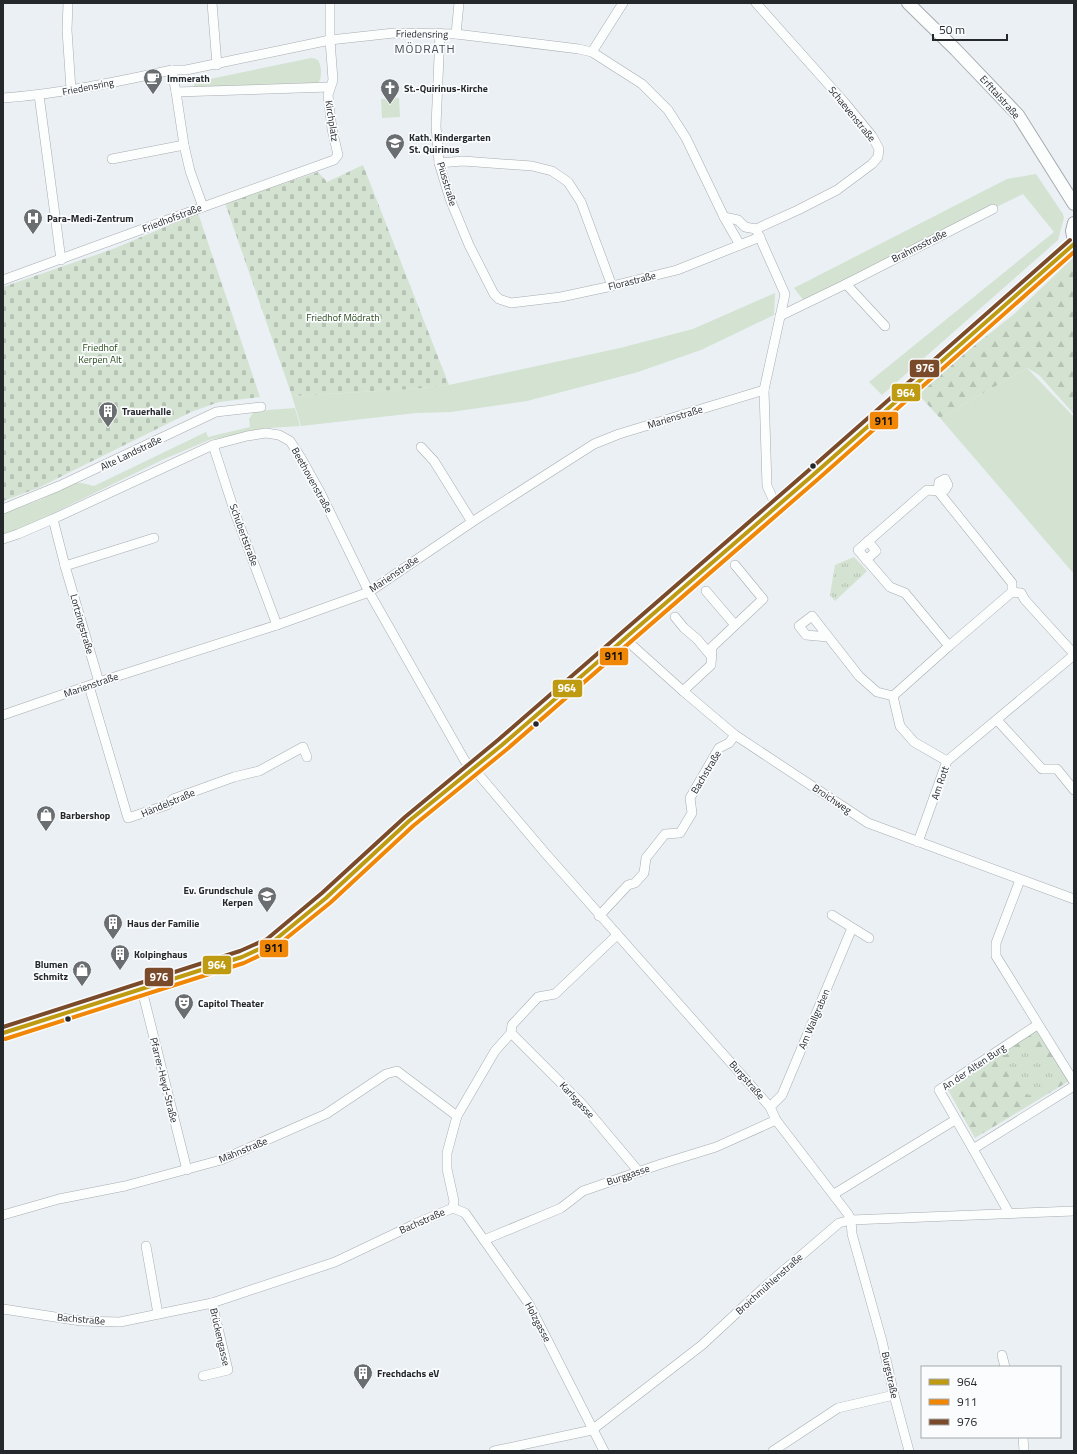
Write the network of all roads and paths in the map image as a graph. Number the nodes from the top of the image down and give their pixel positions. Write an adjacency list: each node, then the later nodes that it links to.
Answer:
1 (68, 3): 15 (street)
2 (212, 3): 12 (street)
3 (330, 3): 10 (street, Kirchplatz)
4 (458, 3): 9 (street)
5 (623, 3): 11 (street)
6 (756, 3): 28 (street, Schaevenstraße)
7 (908, 3): 23 (main road, Erfttalstraße)
8 (440, 33): 9 (street, Friedensring); 10 (street, Friedensring); 22 (street, Piusstraße)
9 (456, 34): 11 (street, Friedensring)
10 (330, 40): 12 (street, Friedensring); 14 (street, Kirchplatz)
11 (592, 52): 26 (street)
12 (217, 64): 13 (street, Friedensring)
13 (172, 70): 15 (street, Friedensring); 16 (street)
14 (330, 87): 16 (street); 20 (street, Kirchplatz)
15 (71, 90): 17 (street, Friedensring)
16 (176, 92): 19 (street)
17 (38, 95): 18 (street, Friedensring); 31 (street)
18 (3, 98)
19 (184, 145): 21 (street); 24 (street)
20 (338, 154): 24 (street, Friedhofstraße)
21 (112, 160)
22 (439, 163): 34 (street); 35 (street, Piusstraße)
23 (1074, 204)
24 (203, 207): 31 (street, Friedhofstraße)
25 (993, 209): 33 (street, Brahmsstraße)
26 (724, 217): 28 (street); 30 (street)
27 (1074, 223): 29 (main road)
28 (758, 233): 30 (street, Florastraße); 36 (street)
29 (1074, 242): 42 (main road)
30 (740, 245): 34 (street, Florastraße)
31 (61, 260): 32 (street, Friedhofstraße)
32 (3, 280)
33 (846, 284): 36 (street, Brahmsstraße); 37 (street)
34 (612, 286): 35 (street, Florastraße)
35 (499, 299)
36 (780, 316): 38 (street)
37 (885, 326)
38 (764, 390): 42 (street); 45 (street, Marienstraße)
39 (261, 407): 43 (street, Alte Landstraße)
40 (213, 445): 44 (street, Beethovenstraße); 53 (street, Beethovenstraße); 56 (street, Schubertstraße)
41 (421, 447): 45 (street)
42 (778, 505): 59 (main road)
43 (3, 509)
44 (53, 519): 47 (street, Beethovenstraße); 51 (street, Lortzingstraße)
45 (472, 522): 53 (street, Marienstraße)
46 (154, 538): 51 (street)
47 (3, 539)
48 (868, 541): 49 (street); 49 (street); 54 (street)
49 (866, 560): 60 (street)
50 (735, 565): 57 (street)
51 (65, 566): 63 (street, Lortzingstraße)
52 (706, 591): 57 (street)
53 (369, 592): 56 (street, Marienstraße); 72 (street, Beethovenstraße)
54 (1012, 592): 60 (street); 61 (street, Am Rott)
55 (675, 617): 62 (street)
56 (277, 625): 63 (street, Marienstraße)
57 (735, 625): 62 (street)
58 (828, 637): 66 (street)
59 (624, 638): 65 (street, Broichweg); 72 (main road)
60 (949, 646): 66 (street)
61 (1074, 654): 68 (street, Am Rott)
62 (712, 657): 65 (street)
63 (99, 682): 64 (street, Marienstraße)
64 (89, 686): 67 (street, Marienstraße); 70 (street, Händelstraße)
65 (683, 691): 69 (street, Broichweg)
66 (893, 696): 71 (street)
67 (3, 715)
68 (997, 720): 71 (street, Am Rott); 73 (street)
69 (734, 735): 74 (street, Broichweg); 78 (street, Bachstraße)
70 (307, 757)
71 (947, 761): 74 (street, Am Rott)
72 (474, 769): 78 (street, Burgstraße); 82 (main road)
73 (1074, 790)
74 (918, 842): 75 (street, Broichweg)
75 (1020, 880): 76 (street, Broichweg); 83 (street)
76 (1074, 899)
77 (832, 915): 79 (street)
78 (599, 916): 80 (street, Burgstraße)
79 (852, 928): 81 (street); 88 (street, Am Wallgraben)
80 (617, 935): 85 (street, Bachstraße); 88 (street, Burgstraße)
81 (869, 938)
82 (142, 990): 84 (main road); 93 (street, Pfarrer-Heyd-Straße)
83 (1037, 1025): 86 (street); 91 (street, An der Alten Burg)
84 (3, 1033)
85 (511, 1033): 89 (street, Bachstraße); 94 (street, Karlsgasse)
86 (1074, 1082)
87 (1074, 1086): 92 (street)
88 (770, 1106): 90 (street, Burgstraße)
89 (457, 1116): 93 (street, Mähnstraße); 96 (street, Bachstraße)
90 (776, 1120): 94 (street, Burggasse); 95 (street, Burgstraße)
91 (956, 1120): 92 (street, An der Alten Burg); 95 (street)
92 (973, 1149): 98 (street, An der Alten Burg)
93 (187, 1170): 99 (street, Mähnstraße)
94 (639, 1172): 101 (street, Burggasse)
95 (834, 1194): 100 (street, Burgstraße)
96 (453, 1208): 101 (street, Holzgasse); 103 (street, Bachstraße)
97 (1074, 1211): 98 (street, Broichmühlenstraße)
98 (1009, 1213): 100 (street, Broichmühlenstraße)
99 (3, 1215)
100 (851, 1220): 109 (street, Burgstraße); 110 (street, Broichmühlenstraße)
101 (484, 1240): 110 (street, Holzgasse)
102 (146, 1246): 105 (street)
103 (212, 1303): 105 (street, Bachstraße); 108 (street, Brückengasse)
104 (3, 1309): 105 (street, Bachstraße)
105 (158, 1314)
106 (1002, 1355): 107 (street)
107 (1005, 1366)
108 (203, 1376)
109 (894, 1395): 114 (street); 115 (street, Burgstraße)
110 (592, 1430): 112 (street, Broichmühlenstraße); 113 (street, Holzgasse)
111 (1023, 1438): 116 (street)
112 (498, 1451)
113 (604, 1451)
114 (773, 1451)
115 (909, 1451)
116 (1024, 1451)

